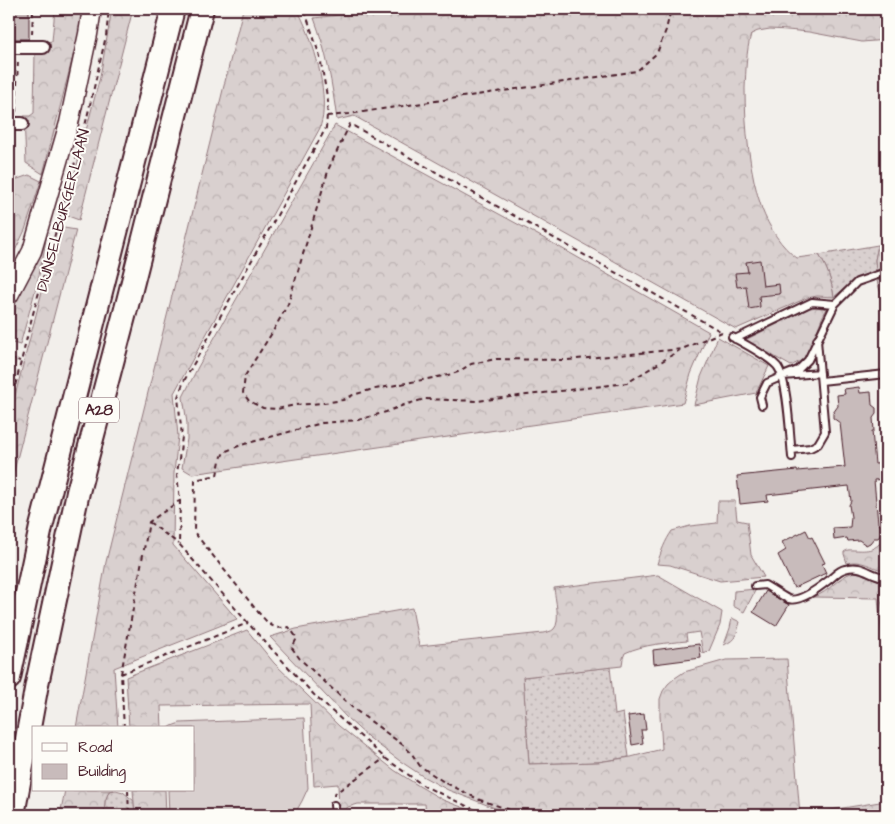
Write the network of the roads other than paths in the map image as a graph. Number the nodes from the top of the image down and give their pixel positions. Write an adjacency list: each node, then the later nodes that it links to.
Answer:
1 (92, 9): 5 (main road, DIJNSELBURGERLAAN)
2 (173, 9): 15 (highway, A28)
3 (202, 9): 17 (highway, A28)
4 (886, 272): 6 (lane)
5 (9, 295)
6 (835, 304): 7 (lane); 10 (lane)
7 (817, 339): 8 (lane); 10 (lane)
8 (820, 373): 10 (lane); 11 (lane)
9 (886, 374): 11 (lane)
10 (783, 376): 11 (lane); 12 (lane)
11 (821, 381)
12 (762, 406)
13 (886, 577): 14 (lane)
14 (755, 586)
15 (9, 678)
16 (334, 805): 18 (lane)
17 (12, 815)
18 (335, 815)

